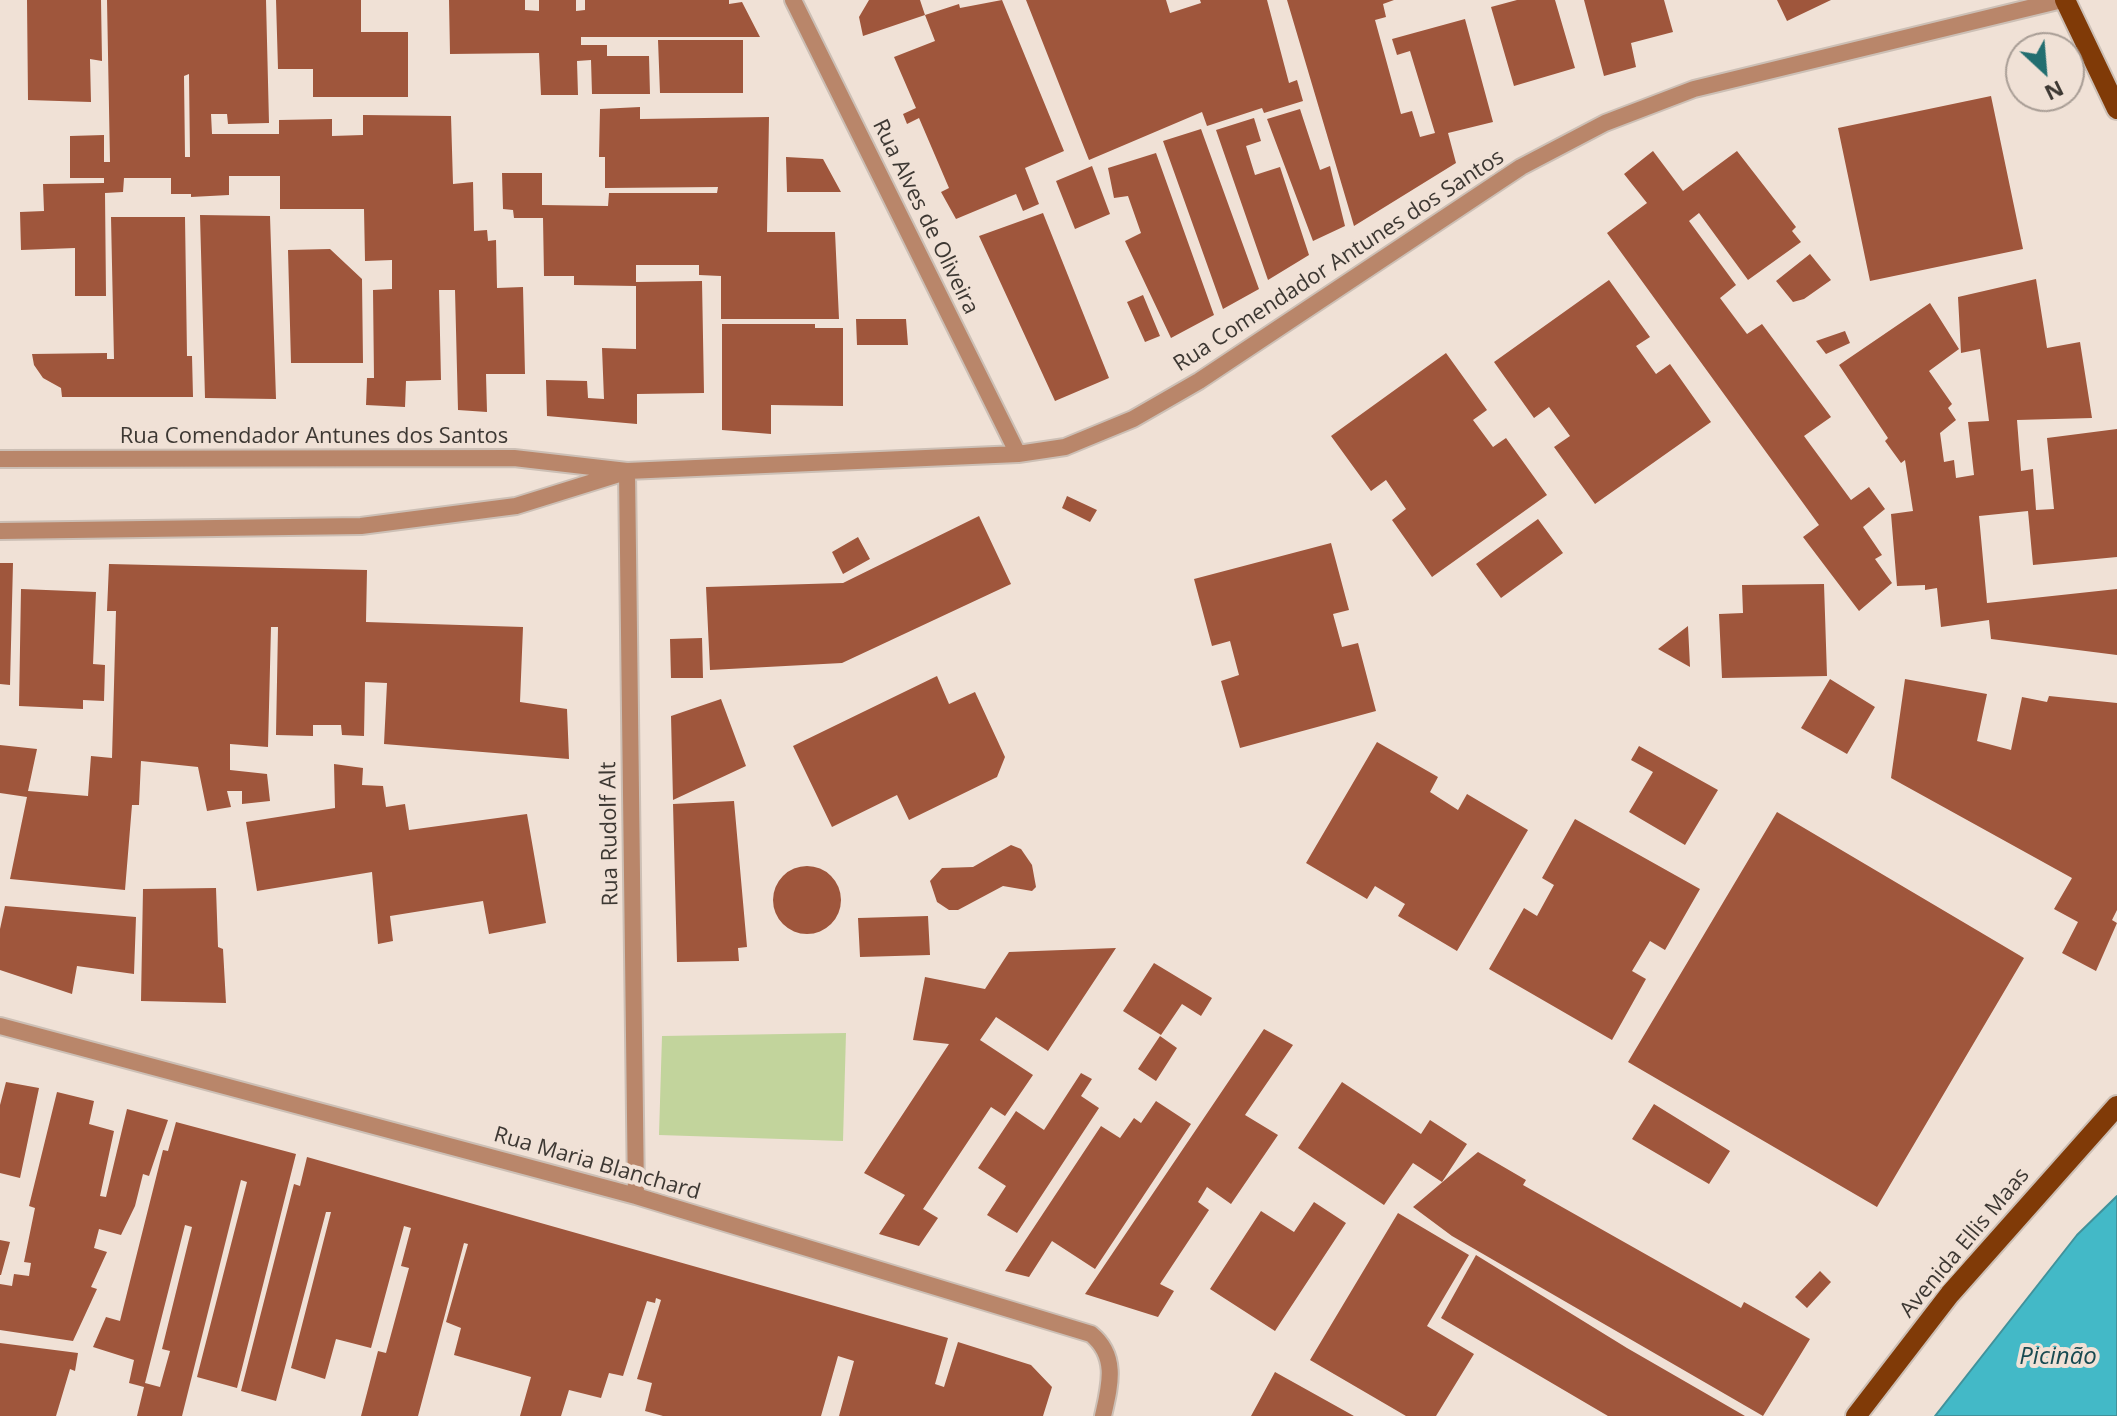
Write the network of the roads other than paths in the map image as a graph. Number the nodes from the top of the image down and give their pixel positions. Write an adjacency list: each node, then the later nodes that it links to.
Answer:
1 (793, 0): 4 (street, Rua Alves de Oliveira)
2 (2064, 0): 3 (main road); 4 (street, Rua Comendador Antunes dos Santos)
3 (2117, 109)
4 (1018, 454): 6 (street, Rua Comendador Antunes dos Santos)
5 (0, 459): 6 (street, Rua Comendador Antunes dos Santos)
6 (627, 471): 7 (street, Rua Comendador Antunes dos Santos); 10 (street, Rua Rudolf Alt)
7 (0, 531)
8 (0, 1026): 10 (street, Rua Maria Blanchard)
9 (2117, 1106): 12 (main road, Avenida Ellis Maas)
10 (636, 1196): 11 (street, Rua Maria Blanchard)
11 (1103, 1416)
12 (1856, 1416)

